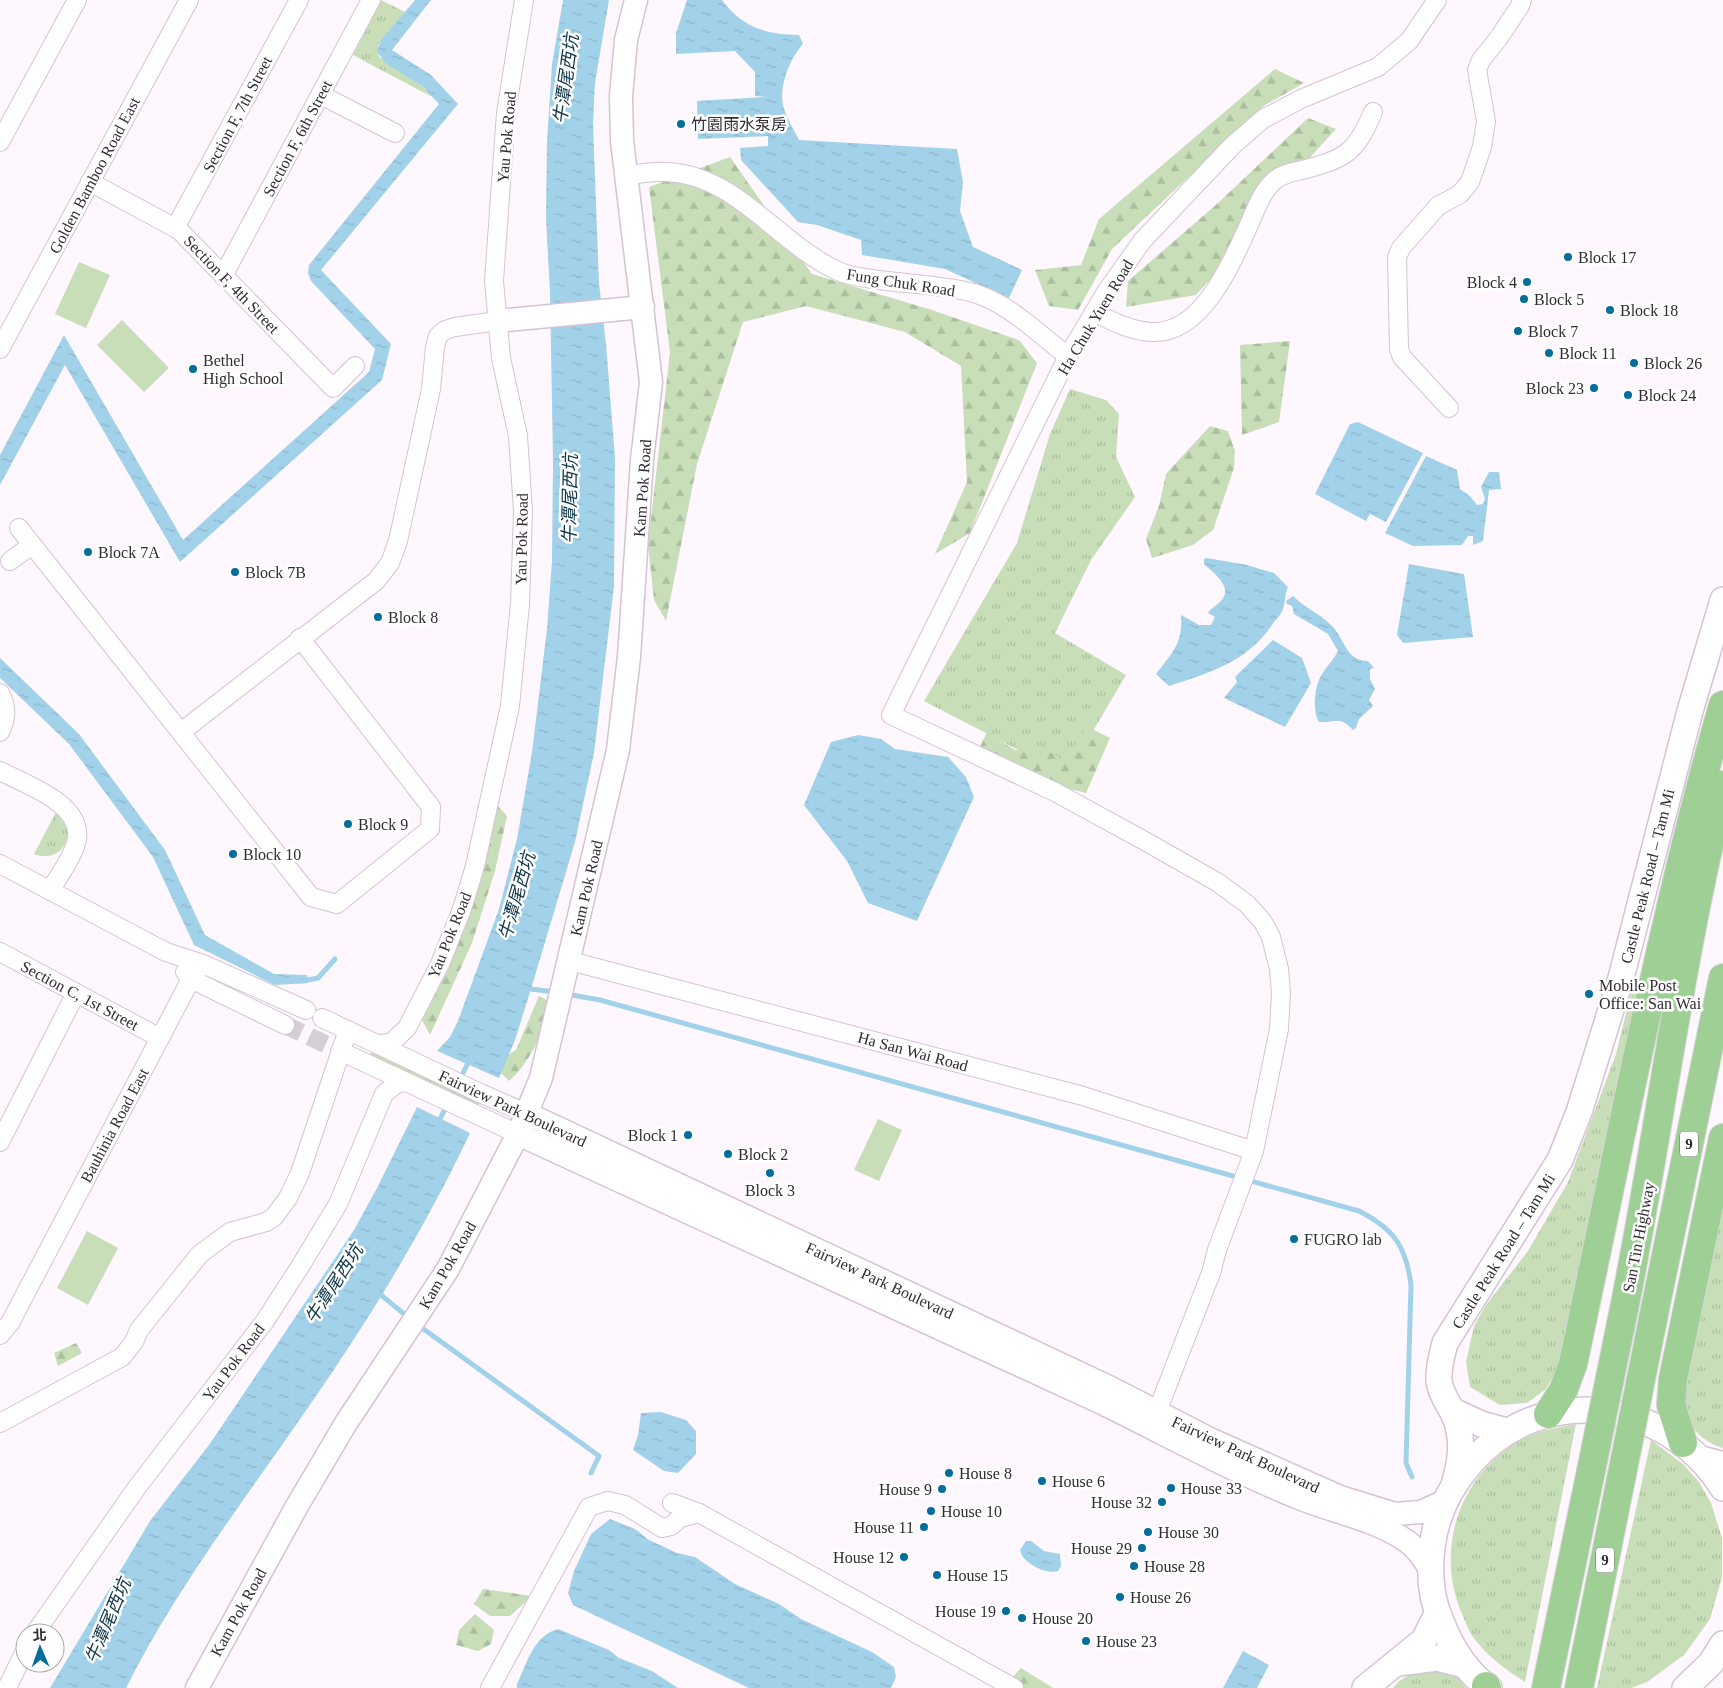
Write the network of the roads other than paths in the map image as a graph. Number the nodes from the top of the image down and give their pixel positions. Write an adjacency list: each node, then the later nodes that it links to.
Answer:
1 (77, 0): 12 (street)
2 (189, 0): 14 (street, Golden Bamboo Road East)
3 (299, 0): 15 (street, Section F, 7th Street)
4 (371, 0): 9 (street, Section F, 6th Street)
5 (524, 0): 19 (street, Yau Pok Road)
6 (636, 0): 13 (street, Kam Pok Road)
7 (1437, 0): 18 (street, Ha Chuk Yuen Road)
8 (1522, 0): 23 (street)
9 (321, 95): 11 (street); 16 (street, Section F, 6th Street)
10 (1373, 112): 18 (street)
11 (395, 133)
12 (0, 142)
13 (625, 176): 17 (street, Kam Pok Road); 21 (street, Fung Chuk Road)
14 (90, 182): 15 (street, Section F, 4th Street); 20 (street, Golden Bamboo Road East)
15 (175, 228): 16 (street, Section F, 4th Street)
16 (223, 276): 22 (street, Section F, 4th Street)
17 (643, 307): 19 (street); 39 (street, Kam Pok Road)
18 (1094, 312): 21 (street, Ha Chuk Yuen Road)
19 (507, 320): 28 (street); 47 (street, Yau Pok Road)
20 (0, 349)
21 (1068, 356): 54 (street, Ha Chuk Yuen Road)
22 (355, 366)
23 (1448, 408)
24 (19, 528): 25 (street)
25 (32, 545): 26 (street); 32 (street)
26 (10, 561)
27 (1723, 600): 56 (main road, Castle Peak Road – Tam Mi)
28 (300, 638): 32 (street); 32 (street)
29 (0, 693): 31 (street)
30 (1723, 705): 57 (highway)
31 (0, 732)
32 (181, 732)
33 (0, 771): 36 (street)
34 (1723, 785): 82 (highway, San Tin Highway / 9, bridge)
35 (0, 864): 36 (street)
36 (50, 891): 38 (street)
37 (0, 952): 43 (street, Section C, 1st Street)
38 (166, 952): 40 (street, Fairview Park Boulevard); 41 (street)
39 (570, 961): 50 (street, Kam Pok Road); 54 (street, Ha San Wai Road)
40 (203, 964): 41 (street, Bauhinia Road East); 45 (street, Fairview Park Boulevard)
41 (191, 978): 44 (street); 46 (street, Bauhinia Road East)
42 (1723, 978): 83 (highway, San Tin Highway / 9, bridge)
43 (76, 993): 46 (street, Section C, 1st Street); 53 (street)
44 (285, 1025)
45 (348, 1030): 47 (street, Fairview Park Boulevard); 48 (street)
46 (160, 1038): 55 (street, Bauhinia Road East)
47 (378, 1045): 50 (street, Fairview Park Boulevard)
48 (340, 1051): 49 (street, Fairview Park Boulevard); 59 (street)
49 (410, 1084): 51 (street, Fairview Park Boulevard); 70 (street, Yau Pok Road)
50 (528, 1114): 51 (street, Kam Pok Road); 58 (street, Fairview Park Boulevard)
51 (518, 1134): 58 (street, Fairview Park Boulevard); 78 (street, Kam Pok Road)
52 (1723, 1138): 61 (highway)
53 (0, 1142)
54 (1251, 1158): 58 (street)
55 (5, 1329)
56 (1453, 1411): 60 (main road); 63 (main road, Castle Peak Road – Tam Mi)
57 (1548, 1414): 60 (main road); 61 (main road)
58 (1154, 1419): 65 (street, Fairview Park Boulevard); 68 (street, Fairview Park Boulevard)
59 (0, 1423)
60 (1507, 1431): 63 (main road)
61 (1691, 1450): 62 (street); 64 (main road)
62 (1723, 1463)
63 (1455, 1481): 65 (main road)
64 (1723, 1488)
65 (1443, 1502): 68 (main road)
66 (672, 1503): 67 (street)
67 (699, 1512): 79 (street); 80 (street)
68 (1430, 1569): 69 (main road)
69 (1437, 1614): 72 (main road); 73 (main road)
70 (43, 1623)
71 (1723, 1644): 75 (main road)
72 (1398, 1664): 73 (main road); 81 (main road)
73 (1465, 1664): 76 (main road)
74 (15, 1672): 77 (street)
75 (1694, 1685)
76 (1487, 1687)
77 (7, 1688)
78 (197, 1688)
79 (490, 1688)
80 (1014, 1688)
81 (1365, 1688)
82 (1546, 1688)
83 (1579, 1688)

